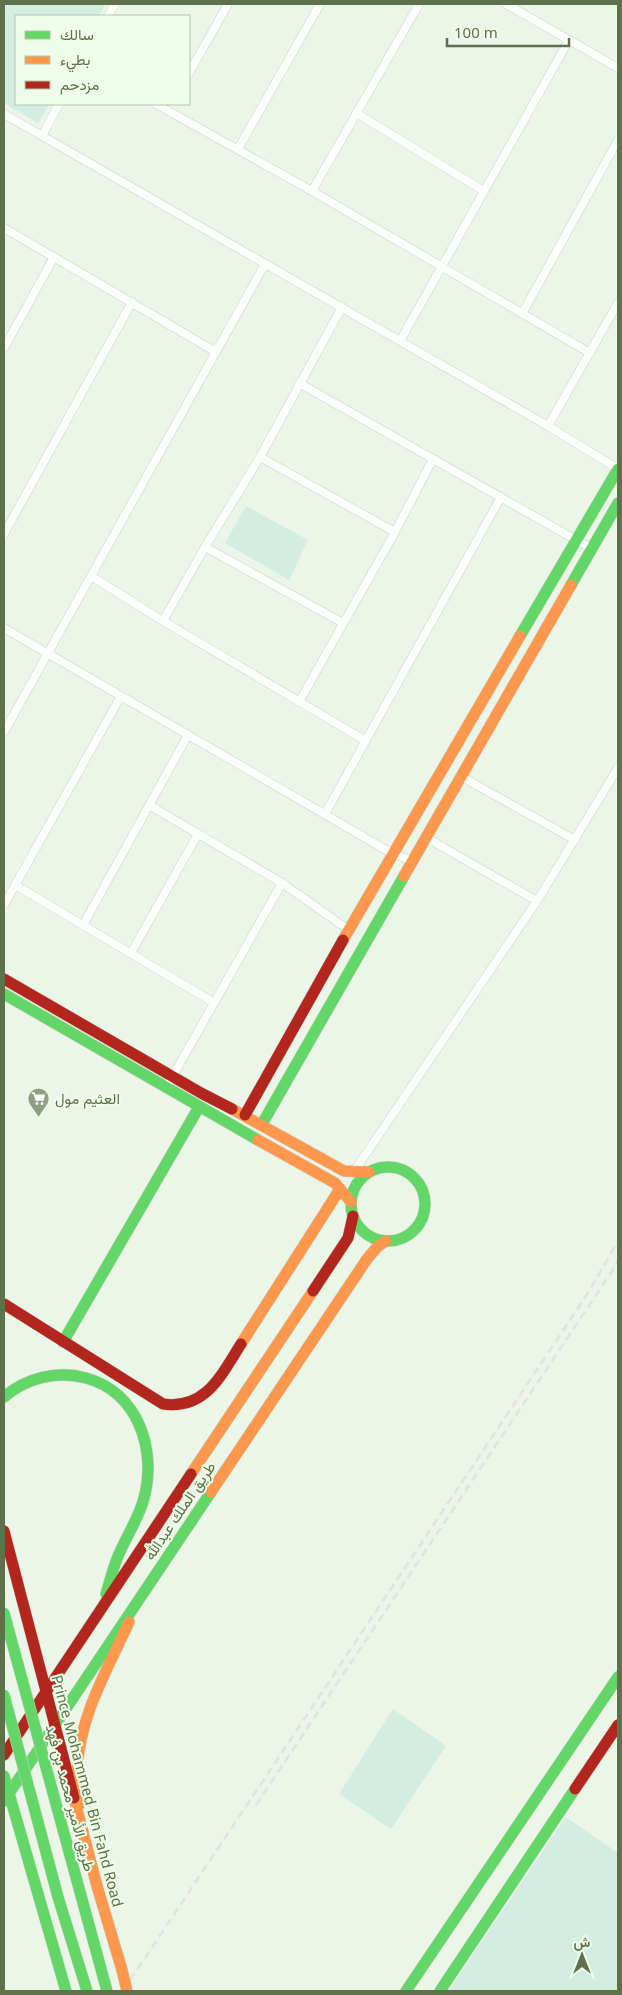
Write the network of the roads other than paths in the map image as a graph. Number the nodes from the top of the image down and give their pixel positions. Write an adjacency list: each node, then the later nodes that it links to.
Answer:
1 (115, 4): 6 (street)
2 (228, 4): 9 (street)
3 (320, 4): 16 (street)
4 (419, 4): 13 (street)
5 (506, 4): 7 (street)
6 (109, 15)
7 (569, 40): 8 (street); 18 (street)
8 (618, 68)
9 (190, 71)
10 (58, 105): 14 (street)
11 (170, 107): 16 (street)
12 (4, 114): 14 (street)
13 (356, 114): 17 (street); 18 (street)
14 (42, 136): 21 (street)
15 (618, 140): 26 (street)
16 (238, 149): 17 (street)
17 (312, 191): 22 (street)
18 (484, 191): 22 (street)
19 (4, 228): 20 (street)
20 (54, 257): 23 (street); 27 (street)
21 (265, 264): 25 (street); 30 (street)
22 (442, 266): 26 (street); 28 (street)
23 (132, 302): 30 (street); 39 (street)
24 (618, 303): 31 (street)
25 (342, 307): 28 (street); 32 (street)
26 (522, 314): 31 (street)
27 (6, 339): 29 (street)
28 (400, 341): 33 (street)
29 (4, 348)
30 (216, 352): 45 (street)
31 (590, 353): 33 (street)
32 (299, 383): 34 (street); 35 (street)
33 (548, 426): 36 (street)
34 (260, 457): 40 (street); 43 (street)
35 (433, 459): 37 (street); 40 (street)
36 (618, 469): 42 (main road)
37 (501, 497): 42 (street); 54 (street)
38 (618, 503): 44 (main road)
39 (7, 522): 41 (street)
40 (395, 532): 47 (street)
41 (4, 534)
42 (577, 540): 44 (street); 62 (main road)
43 (205, 547): 46 (street); 47 (street)
44 (592, 549): 56 (main road)
45 (91, 576): 46 (street); 49 (street)
46 (163, 621): 51 (street)
47 (343, 623): 51 (street)
48 (4, 628): 49 (street)
49 (47, 654): 50 (street); 52 (street)
50 (121, 696): 53 (street); 65 (street)
51 (299, 702): 54 (street)
52 (4, 732)
53 (188, 735): 57 (street); 58 (street)
54 (366, 742): 58 (street)
55 (618, 768): 61 (street)
56 (462, 777): 60 (main road); 61 (street)
57 (149, 805): 59 (street); 68 (street)
58 (326, 814): 62 (street)
59 (198, 834): 64 (street); 70 (street)
60 (427, 838): 63 (main road); 66 (street)
61 (575, 840): 66 (street)
62 (393, 854): 63 (street); 69 (main road)
63 (413, 861): 78 (main road)
64 (282, 883): 69 (street); 73 (street)
65 (15, 885): 67 (street); 68 (street)
66 (537, 901): 80 (street)
67 (4, 905)
68 (83, 925): 70 (street)
69 (349, 930): 77 (main road)
70 (131, 953): 73 (street)
71 (4, 979): 74 (main road)
72 (4, 994): 75 (main road)
73 (214, 1002): 74 (street)
74 (174, 1077): 75 (street); 77 (main road)
75 (166, 1088): 76 (main road)
76 (199, 1107): 81 (main road); 86 (main road)
77 (245, 1115): 78 (main road)
78 (262, 1124): 80 (main road)
79 (369, 1172): 80 (main road); 82 (main road); 84 (main road)
80 (353, 1173)
81 (340, 1189): 82 (main road); 86 (main road)
82 (351, 1202): 83 (main road)
83 (353, 1216): 84 (main road); 90 (main road, طريق الملك عبدالله)
84 (386, 1242): 89 (main road, طريق الملك عبدالله)
85 (4, 1304): 86 (main road)
86 (64, 1342)
87 (4, 1397): 90 (main road)
88 (4, 1531): 93 (main road, Prince Mohammed Bin Fahd Road)
89 (136, 1604): 96 (main road, طريق الملك عبدالله); 100 (main road)
90 (101, 1609): 93 (main road, طريق الملك عبدالله)
91 (4, 1613): 103 (main road, طريق الأمير محمد بن فهد, bridge)
92 (618, 1677): 105 (main road)
93 (45, 1693): 96 (main road, Prince Mohammed Bin Fahd Road); 97 (main road, طريق الملك عبدالله)
94 (4, 1695): 102 (main road, bridge)
95 (618, 1725): 106 (main road)
96 (54, 1726): 99 (main road, طريق الملك عبدالله); 100 (main road, Prince Mohammed Bin Fahd Road)
97 (4, 1755)
98 (4, 1776): 99 (main road)
99 (6, 1798): 101 (main road)
100 (81, 1828): 104 (main road, Prince Mohammed Bin Fahd Road, bridge)
101 (66, 1991)
102 (87, 1991)
103 (106, 1991)
104 (127, 1991)
105 (406, 1991)
106 (440, 1991)

